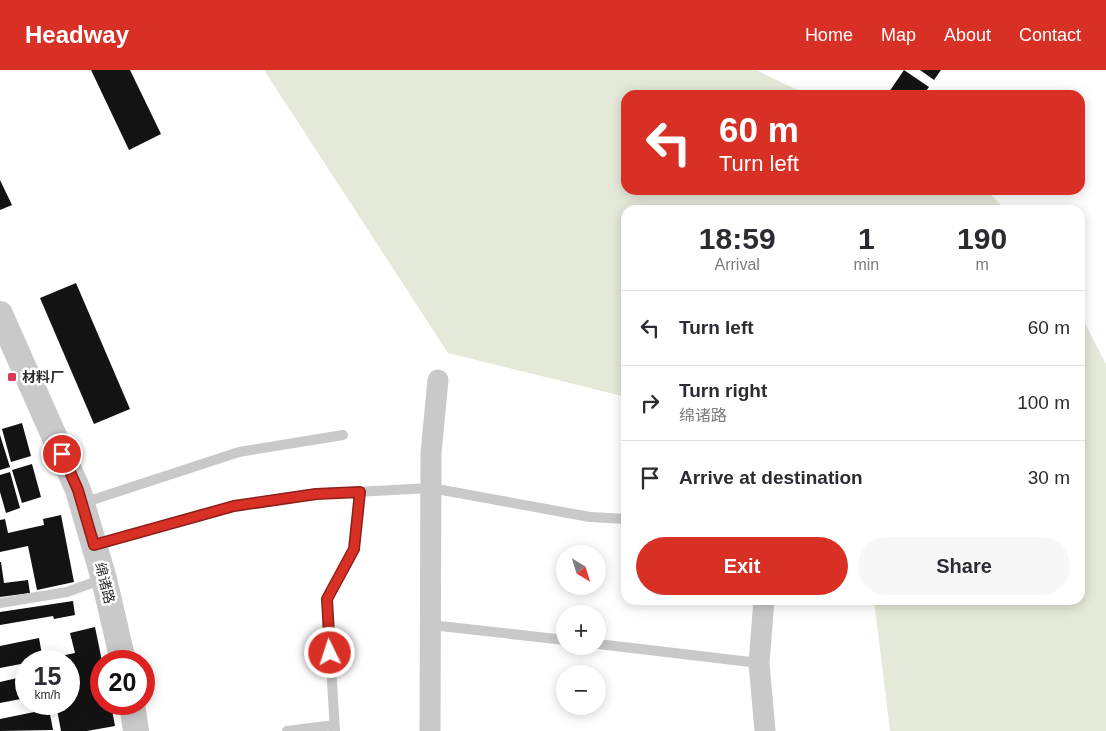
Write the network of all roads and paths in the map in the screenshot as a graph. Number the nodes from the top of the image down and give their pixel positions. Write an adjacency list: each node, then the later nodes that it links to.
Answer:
1 (0, 314): 6 (street, 绵诸路)
2 (438, 380): 4 (street)
3 (343, 435): 6 (lane)
4 (431, 488): 5 (lane); 7 (lane); 12 (street)
5 (360, 492): 8 (lane); 18 (lane)
6 (82, 504): 8 (street, 绵诸路)
7 (621, 519)
8 (94, 545): 9 (street, 绵诸路)
9 (104, 579): 10 (lane); 15 (street, 绵诸路)
10 (0, 603)
11 (764, 605): 16 (street)
12 (431, 625): 13 (lane); 21 (street)
13 (556, 639)
14 (606, 645): 16 (lane)
15 (120, 650)
16 (760, 663): 22 (street)
17 (134, 715): 19 (street)
18 (335, 728): 20 (lane)
19 (136, 731)
20 (287, 731)
21 (430, 731)
22 (765, 731)

